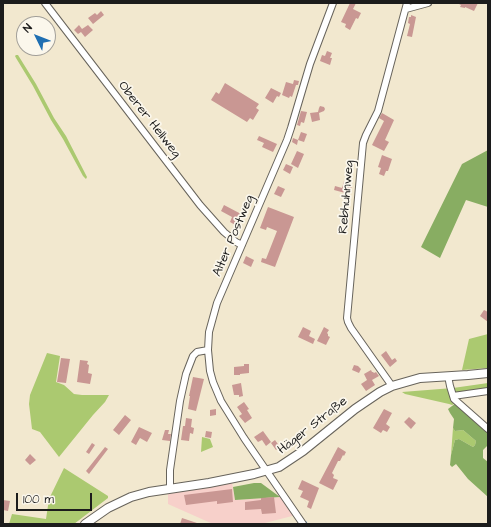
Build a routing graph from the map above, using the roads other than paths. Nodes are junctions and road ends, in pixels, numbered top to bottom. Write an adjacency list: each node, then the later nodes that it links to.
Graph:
1 (45, 3): 5 (street, Oberer Hellweg)
2 (333, 3): 5 (street, Alter Postweg)
3 (428, 3): 4 (street)
4 (406, 6): 9 (street, Rebhuhnweg)
5 (242, 245): 6 (street, Alter Postweg)
6 (208, 350): 13 (street, Alter Postweg); 14 (street)
7 (488, 373): 8 (main road, Häger Straße)
8 (448, 376): 9 (main road, Häger Straße); 11 (street)
9 (392, 386): 13 (main road, Häger Straße)
10 (488, 391): 11 (street)
11 (453, 396): 12 (street)
12 (488, 429)
13 (266, 471): 14 (main road, Häger Straße); 16 (street, Alter Postweg)
14 (170, 488): 15 (main road, Häger Straße)
15 (85, 524)
16 (303, 524)

